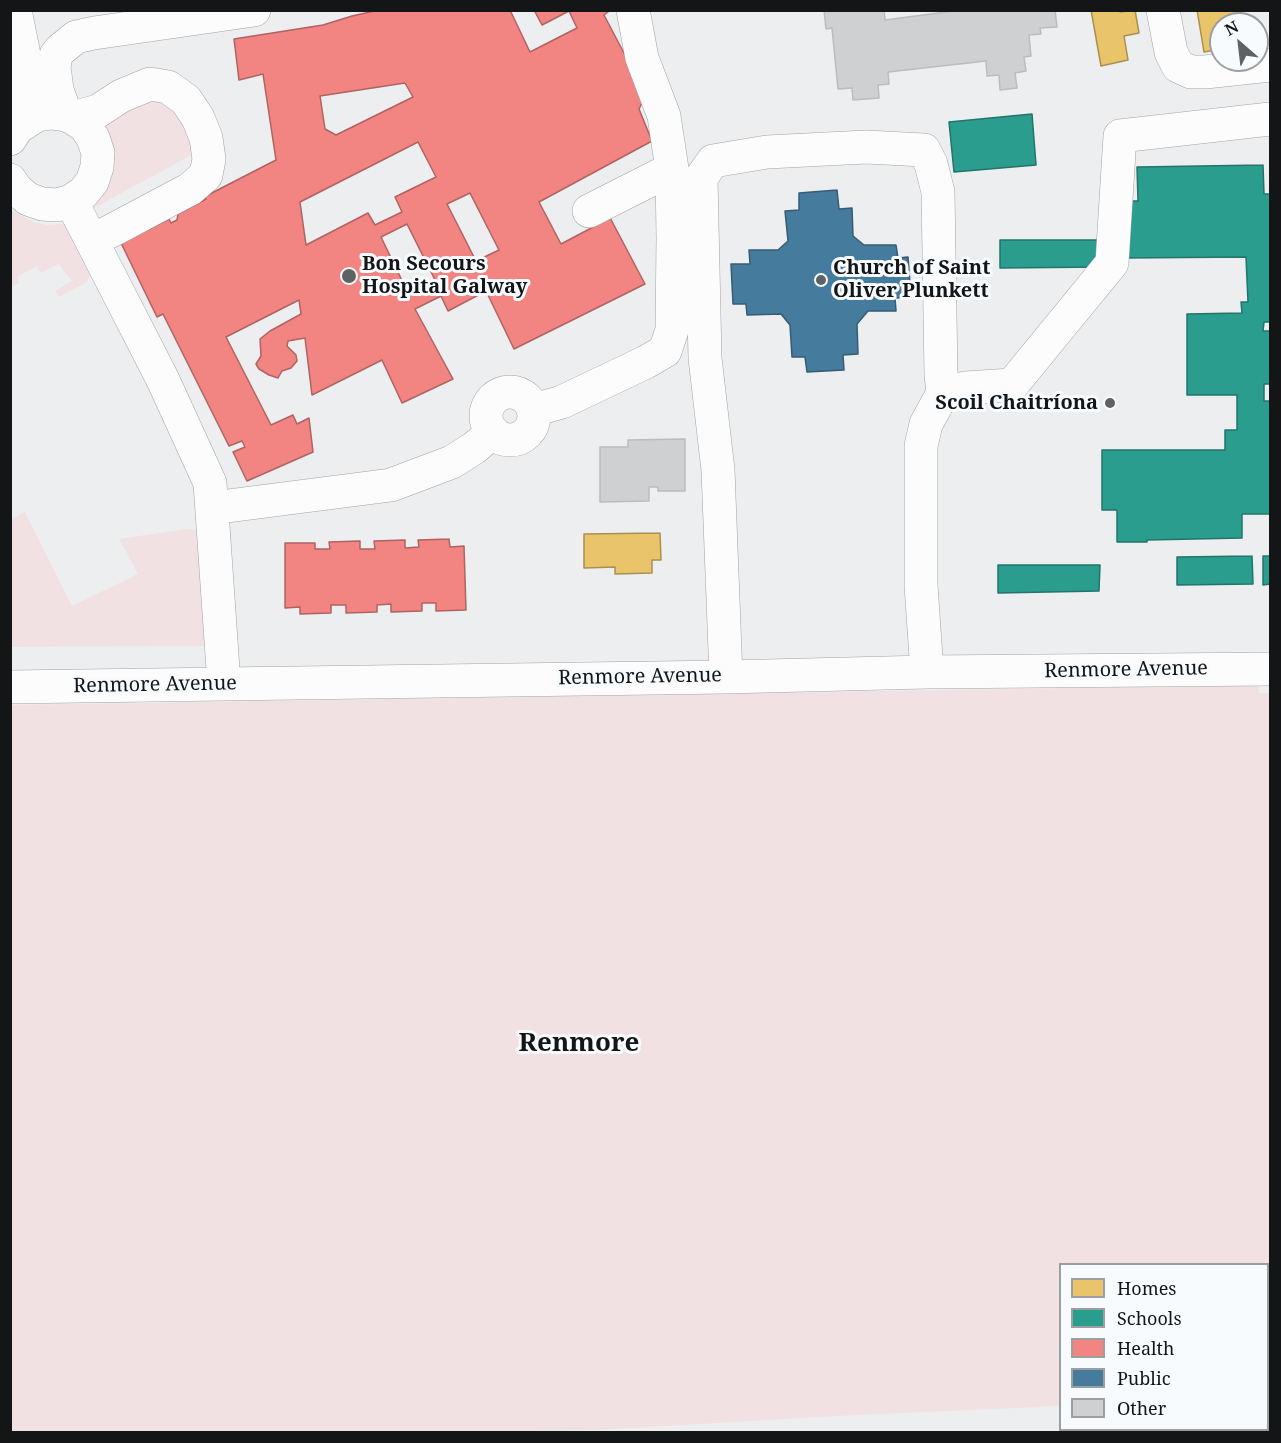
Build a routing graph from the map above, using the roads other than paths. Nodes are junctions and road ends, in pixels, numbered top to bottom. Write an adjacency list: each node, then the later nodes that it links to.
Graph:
1 (15, 10): 8 (street)
2 (254, 10): 6 (street)
3 (633, 10): 9 (street)
4 (1163, 10): 5 (street)
5 (1270, 65)
6 (69, 117): 8 (street); 11 (street); 13 (street)
7 (1270, 119): 14 (street)
8 (14, 133)
9 (672, 170): 12 (street); 15 (street)
10 (10, 180): 11 (street)
11 (71, 201): 13 (street)
12 (589, 211)
13 (92, 241): 15 (street)
14 (943, 393): 17 (street); 18 (street)
15 (212, 508): 19 (street)
16 (1270, 669): 17 (street, Renmore Avenue)
17 (927, 672): 18 (street, Renmore Avenue)
18 (726, 676): 19 (street, Renmore Avenue)
19 (224, 684): 20 (street, Renmore Avenue)
20 (10, 687)

